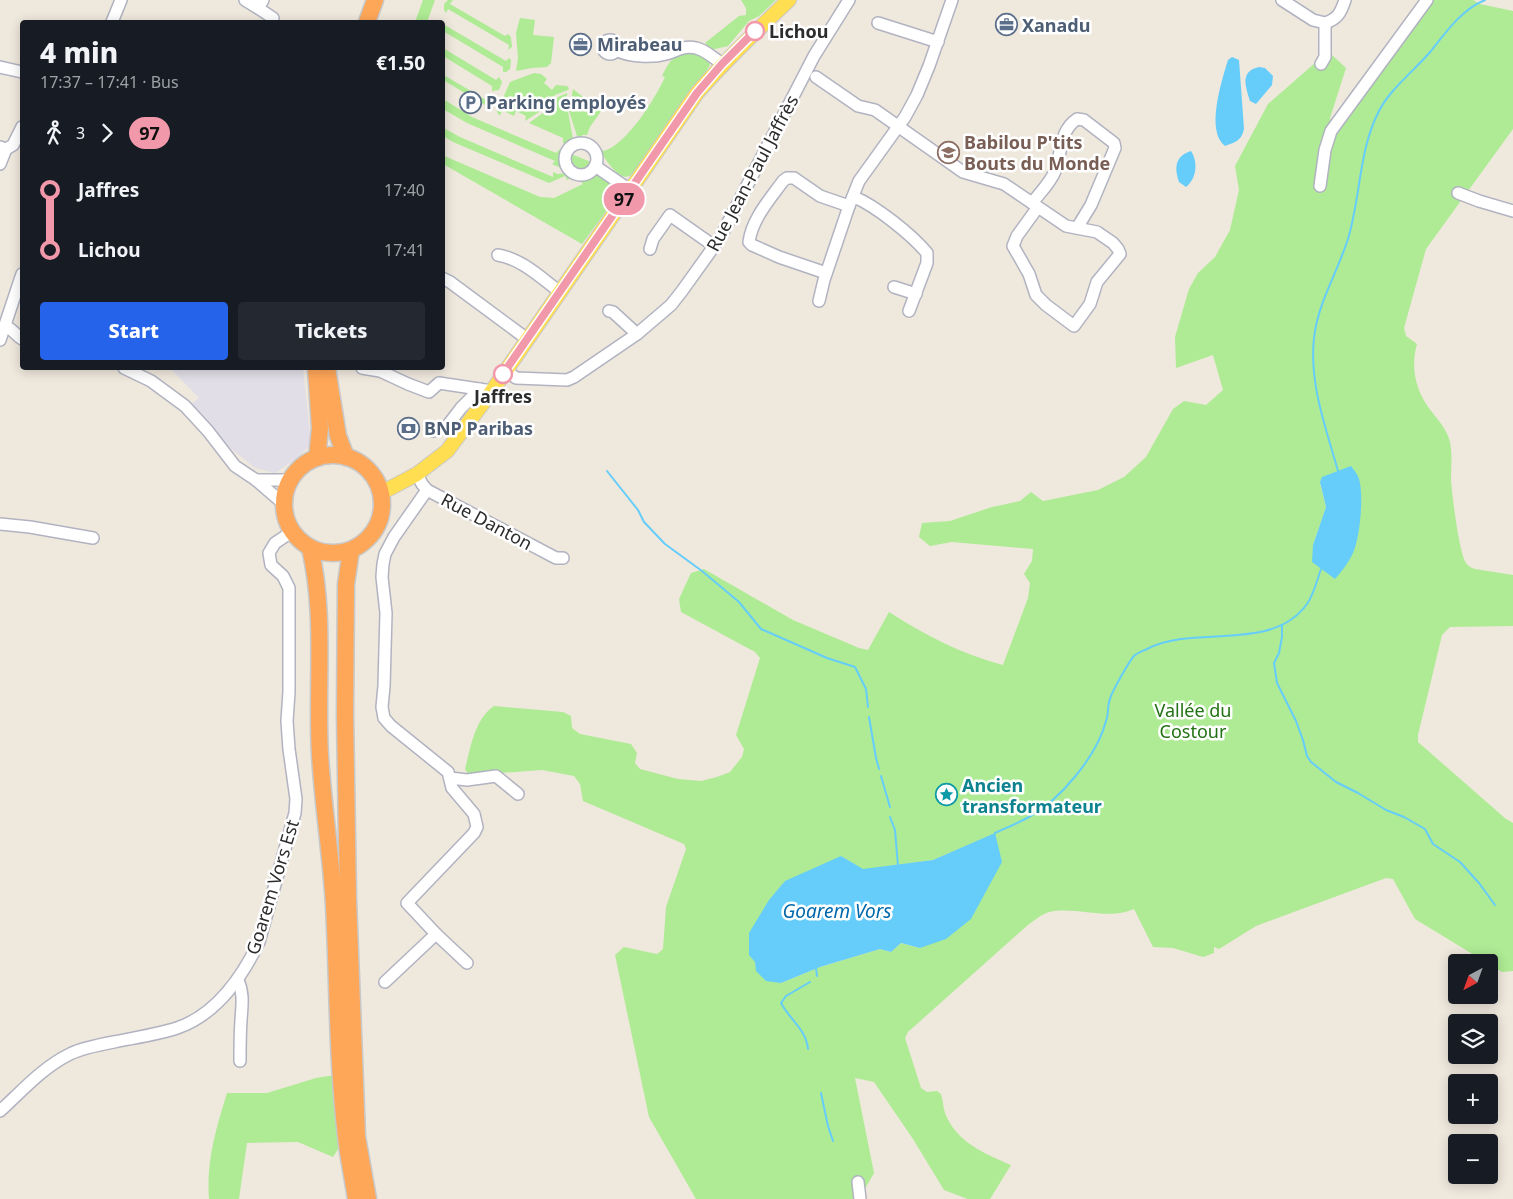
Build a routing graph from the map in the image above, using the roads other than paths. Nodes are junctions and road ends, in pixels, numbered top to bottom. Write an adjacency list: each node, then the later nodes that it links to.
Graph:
1 (121, 0): 13 (street)
2 (245, 0): 11 (street)
3 (364, 0): 14 (highway)
4 (375, 0): 15 (highway)
5 (789, 0): 20 (main road)
6 (849, 0): 37 (street, Rue Jean-Paul Jaffrès)
7 (952, 0): 18 (street)
8 (1282, 0): 17 (street)
9 (1345, 0): 17 (street)
10 (1427, 0): 30 (street)
11 (260, 4): 12 (street)
12 (273, 18)
13 (113, 20)
14 (356, 20)
15 (368, 20)
16 (878, 23): 18 (street)
17 (1325, 23): 21 (street)
18 (938, 42): 25 (street)
19 (616, 50): 20 (street)
20 (722, 64): 31 (main road)
21 (1321, 64)
22 (0, 67): 23 (street)
23 (20, 72)
24 (816, 77): 25 (street)
25 (898, 126): 33 (street); 34 (street)
26 (20, 130): 27 (street)
27 (3, 148): 28 (street)
28 (0, 164)
29 (595, 166): 31 (street)
30 (1320, 186)
31 (630, 190): 44 (main road)
32 (1458, 193): 35 (street)
33 (851, 201): 40 (street); 40 (street); 45 (street)
34 (1035, 205): 36 (street); 36 (street); 36 (street)
35 (1513, 211)
36 (1078, 228)
37 (714, 246): 38 (street); 50 (street, Rue Jean-Paul Jaffrès)
38 (650, 249)
39 (498, 255): 44 (street)
40 (826, 273): 46 (street)
41 (20, 280): 49 (street)
42 (445, 280): 52 (street)
43 (894, 287): 45 (street)
44 (560, 292): 52 (main road)
45 (916, 294): 48 (street)
46 (819, 301)
47 (609, 310): 50 (street)
48 (909, 311)
49 (4, 326): 51 (street); 53 (street)
50 (637, 334): 58 (street, Rue Jean-Paul Jaffrès)
51 (20, 338)
52 (528, 339): 58 (main road)
53 (0, 340)
54 (128, 370): 64 (street)
55 (316, 370): 62 (highway)
56 (327, 370): 61 (highway)
57 (374, 370): 59 (street)
58 (506, 370): 59 (main road)
59 (486, 390): 60 (street); 63 (main road)
60 (432, 432)
61 (346, 457): 62 (highway); 67 (highway)
62 (318, 458): 65 (highway)
63 (417, 474): 66 (street, Rue Danton); 67 (main road)
64 (256, 480): 65 (street); 68 (street)
65 (291, 480): 68 (highway)
66 (427, 490): 74 (street, Rue Danton); 75 (street)
67 (381, 494): 73 (highway)
68 (285, 505): 70 (highway)
69 (0, 524): 71 (street)
70 (293, 531): 72 (highway); 79 (street, Goarem Vors Est)
71 (93, 538)
72 (310, 548): 73 (highway); 84 (highway)
73 (351, 550): 85 (highway)
74 (564, 558)
75 (450, 778): 76 (street); 77 (street)
76 (518, 794)
77 (436, 934): 78 (street); 80 (street)
78 (467, 963)
79 (238, 980): 81 (street); 82 (street, Goarem Vors Est)
80 (385, 982)
81 (240, 1061)
82 (0, 1111)
83 (858, 1182): 86 (street)
84 (356, 1199)
85 (368, 1199)
86 (860, 1199)

